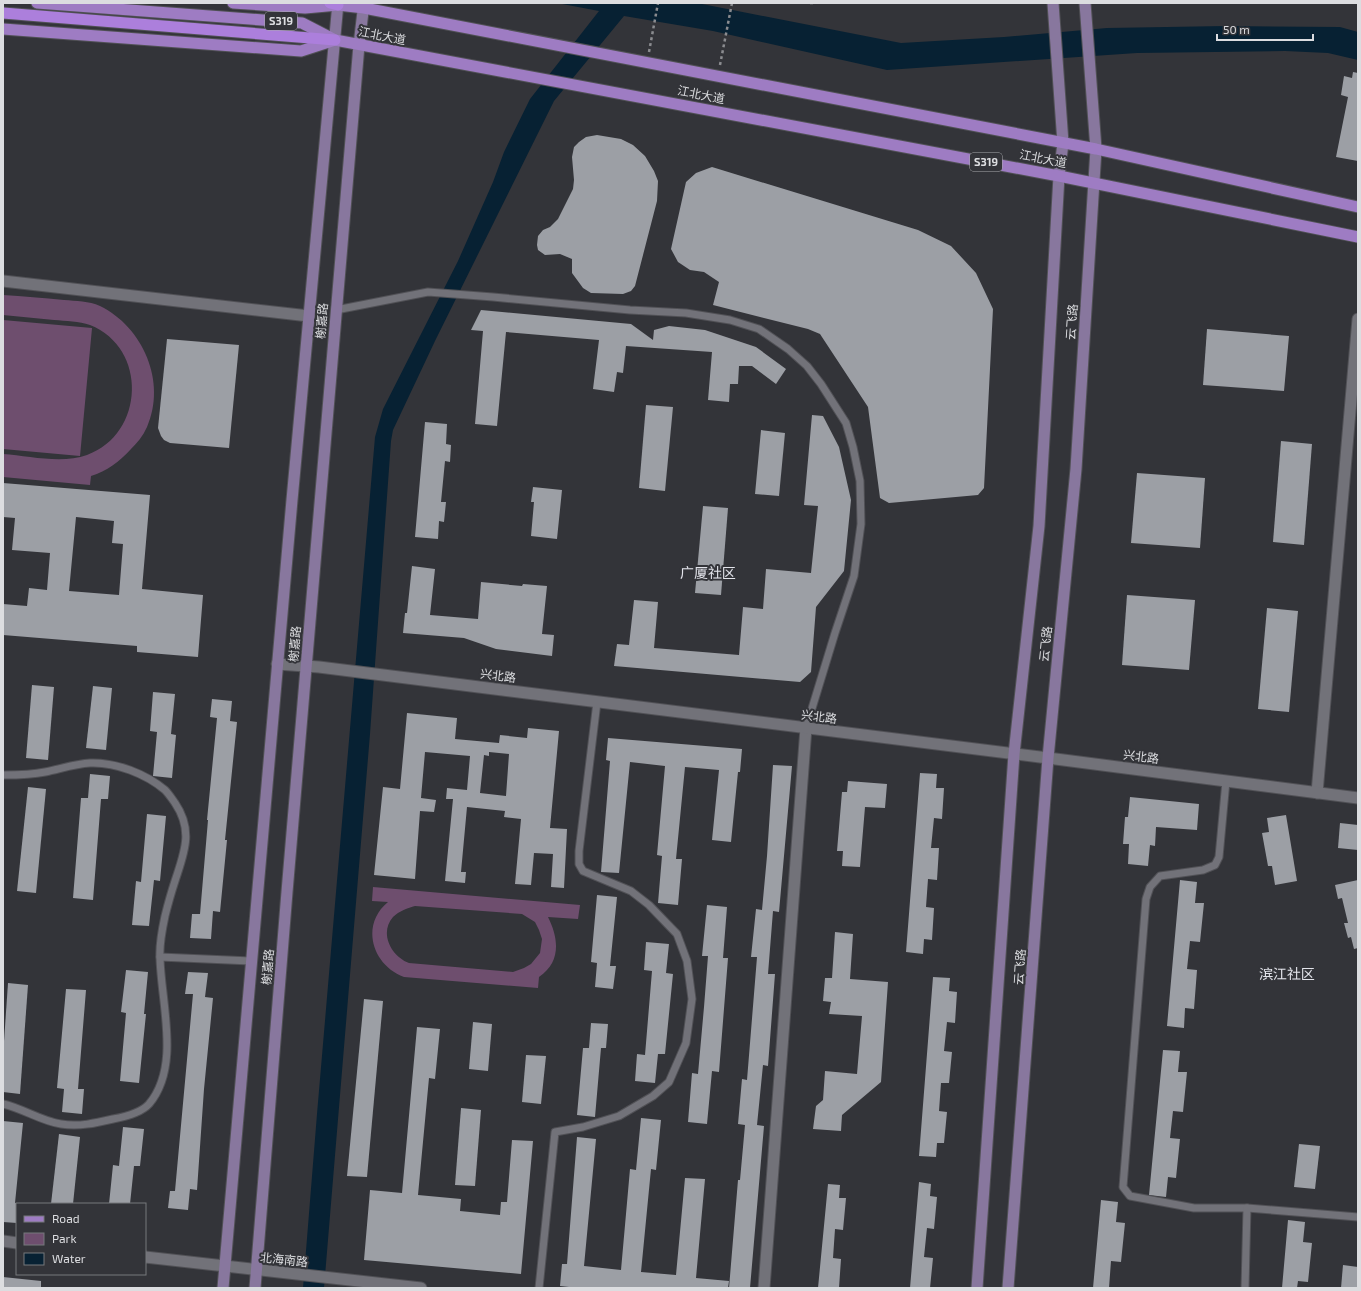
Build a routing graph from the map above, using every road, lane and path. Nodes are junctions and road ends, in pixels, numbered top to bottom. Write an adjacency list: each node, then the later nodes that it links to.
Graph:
1 (37, 3): 13 (main road, 江北大道 / S319)
2 (233, 3): 9 (main road, 江北大道)
3 (658, 3): 15 (path)
4 (732, 3): 16 (path)
5 (810, 3): 6 (path)
6 (814, 3)
7 (1053, 3): 17 (main road, 云飞路)
8 (1085, 3): 18 (main road, 云飞路)
9 (336, 4): 10 (main road, 江北大道); 13 (main road, 榭嘉路)
10 (364, 6): 14 (main road, 榭嘉路); 17 (main road, 江北大道)
11 (3, 13): 13 (highway)
12 (3, 29): 13 (main road)
13 (335, 40): 14 (main road, 江北大道 / S319); 25 (main road, 榭嘉路)
14 (359, 44): 19 (main road, 江北大道 / S319); 24 (main road, 榭嘉路)
15 (648, 58)
16 (719, 73)
17 (1063, 143): 18 (main road, 江北大道); 19 (main road, 云飞路)
18 (1096, 149): 20 (main road, 云飞路); 21 (main road, 江北大道)
19 (1059, 176): 20 (main road, 江北大道 / S319); 31 (main road, 云飞路)
20 (1094, 183): 22 (main road, 江北大道 / S319); 32 (main road, 云飞路)
21 (1358, 207)
22 (1358, 237)
23 (3, 281): 25 (street)
24 (336, 310): 28 (main road, 榭嘉路); 30 (lane)
25 (309, 316): 27 (main road, 榭嘉路)
26 (1358, 319): 35 (street)
27 (277, 664): 28 (street, 兴北路); 38 (main road, 榭嘉路)
28 (306, 666): 29 (street, 兴北路); 46 (main road, 榭嘉路)
29 (597, 702): 30 (street, 兴北路); 50 (lane)
30 (806, 728): 31 (street, 兴北路); 51 (street)
31 (1014, 754): 32 (street, 兴北路); 52 (main road, 云飞路)
32 (1048, 758): 34 (street, 兴北路); 53 (main road, 云飞路)
33 (3, 775): 37 (lane)
34 (1226, 781): 35 (street, 兴北路); 40 (lane)
35 (1317, 793): 36 (street, 兴北路)
36 (1358, 798)
37 (160, 957): 38 (lane); 39 (lane)
38 (251, 961): 45 (main road, 榭嘉路)
39 (3, 1104)
40 (1247, 1208): 41 (lane); 54 (lane)
41 (1358, 1217)
42 (3, 1241): 43 (street)
43 (16, 1243)
44 (146, 1257): 45 (street, 北海南路)
45 (225, 1266): 46 (street, 北海南路); 47 (main road, 榭嘉路)
46 (262, 1270): 48 (main road, 榭嘉路); 49 (street, 北海南路)
47 (223, 1288)
48 (255, 1288)
49 (421, 1288)
50 (539, 1288)
51 (764, 1288)
52 (977, 1288)
53 (1008, 1288)
54 (1245, 1288)

